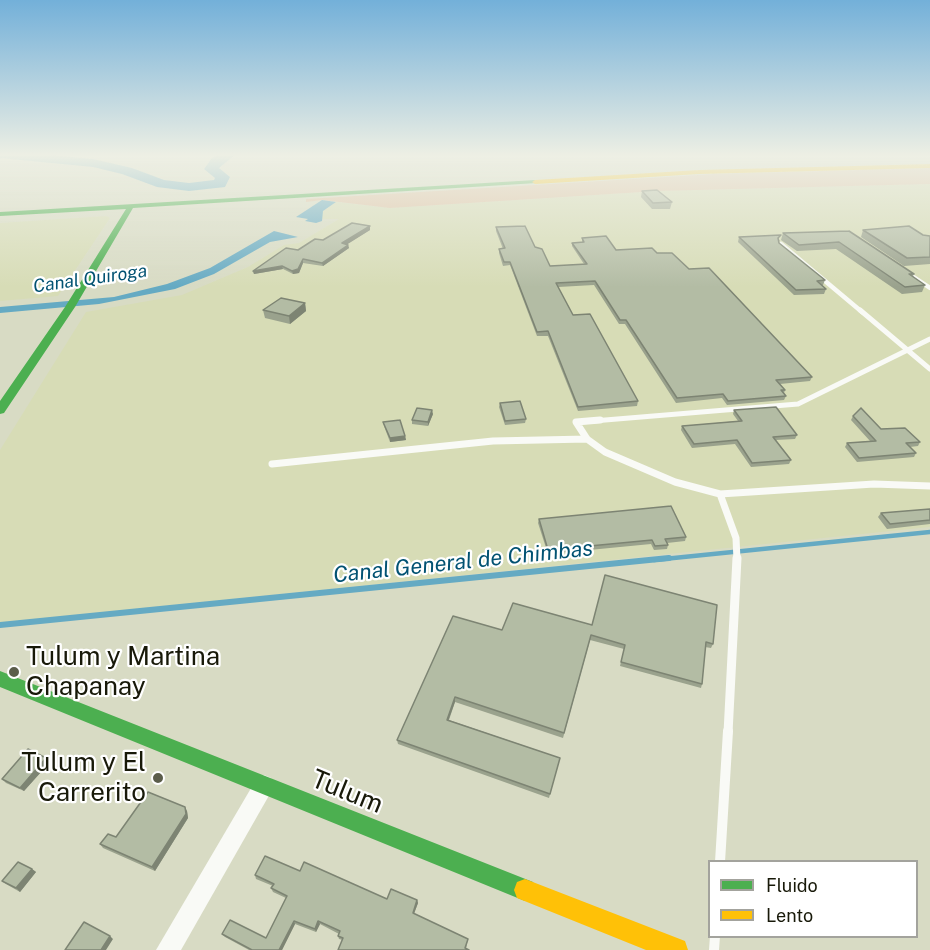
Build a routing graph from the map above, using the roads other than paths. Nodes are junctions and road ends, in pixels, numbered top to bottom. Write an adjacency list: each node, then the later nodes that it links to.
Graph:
1 (259, 198): 2 (main road)
2 (131, 206): 3 (main road); 10 (main road)
3 (0, 214)
4 (781, 244): 8 (lane)
5 (901, 268): 6 (lane)
6 (930, 288)
7 (930, 339): 8 (lane)
8 (907, 351): 9 (lane); 11 (lane)
9 (930, 369)
10 (0, 410)
11 (587, 439): 12 (lane); 14 (lane)
12 (273, 464)
13 (930, 486): 14 (lane)
14 (720, 494): 17 (lane)
15 (0, 679): 16 (main road, Tulum)
16 (264, 784): 18 (street); 19 (main road, Tulum)
17 (720, 860)
18 (168, 950)
19 (676, 950)

